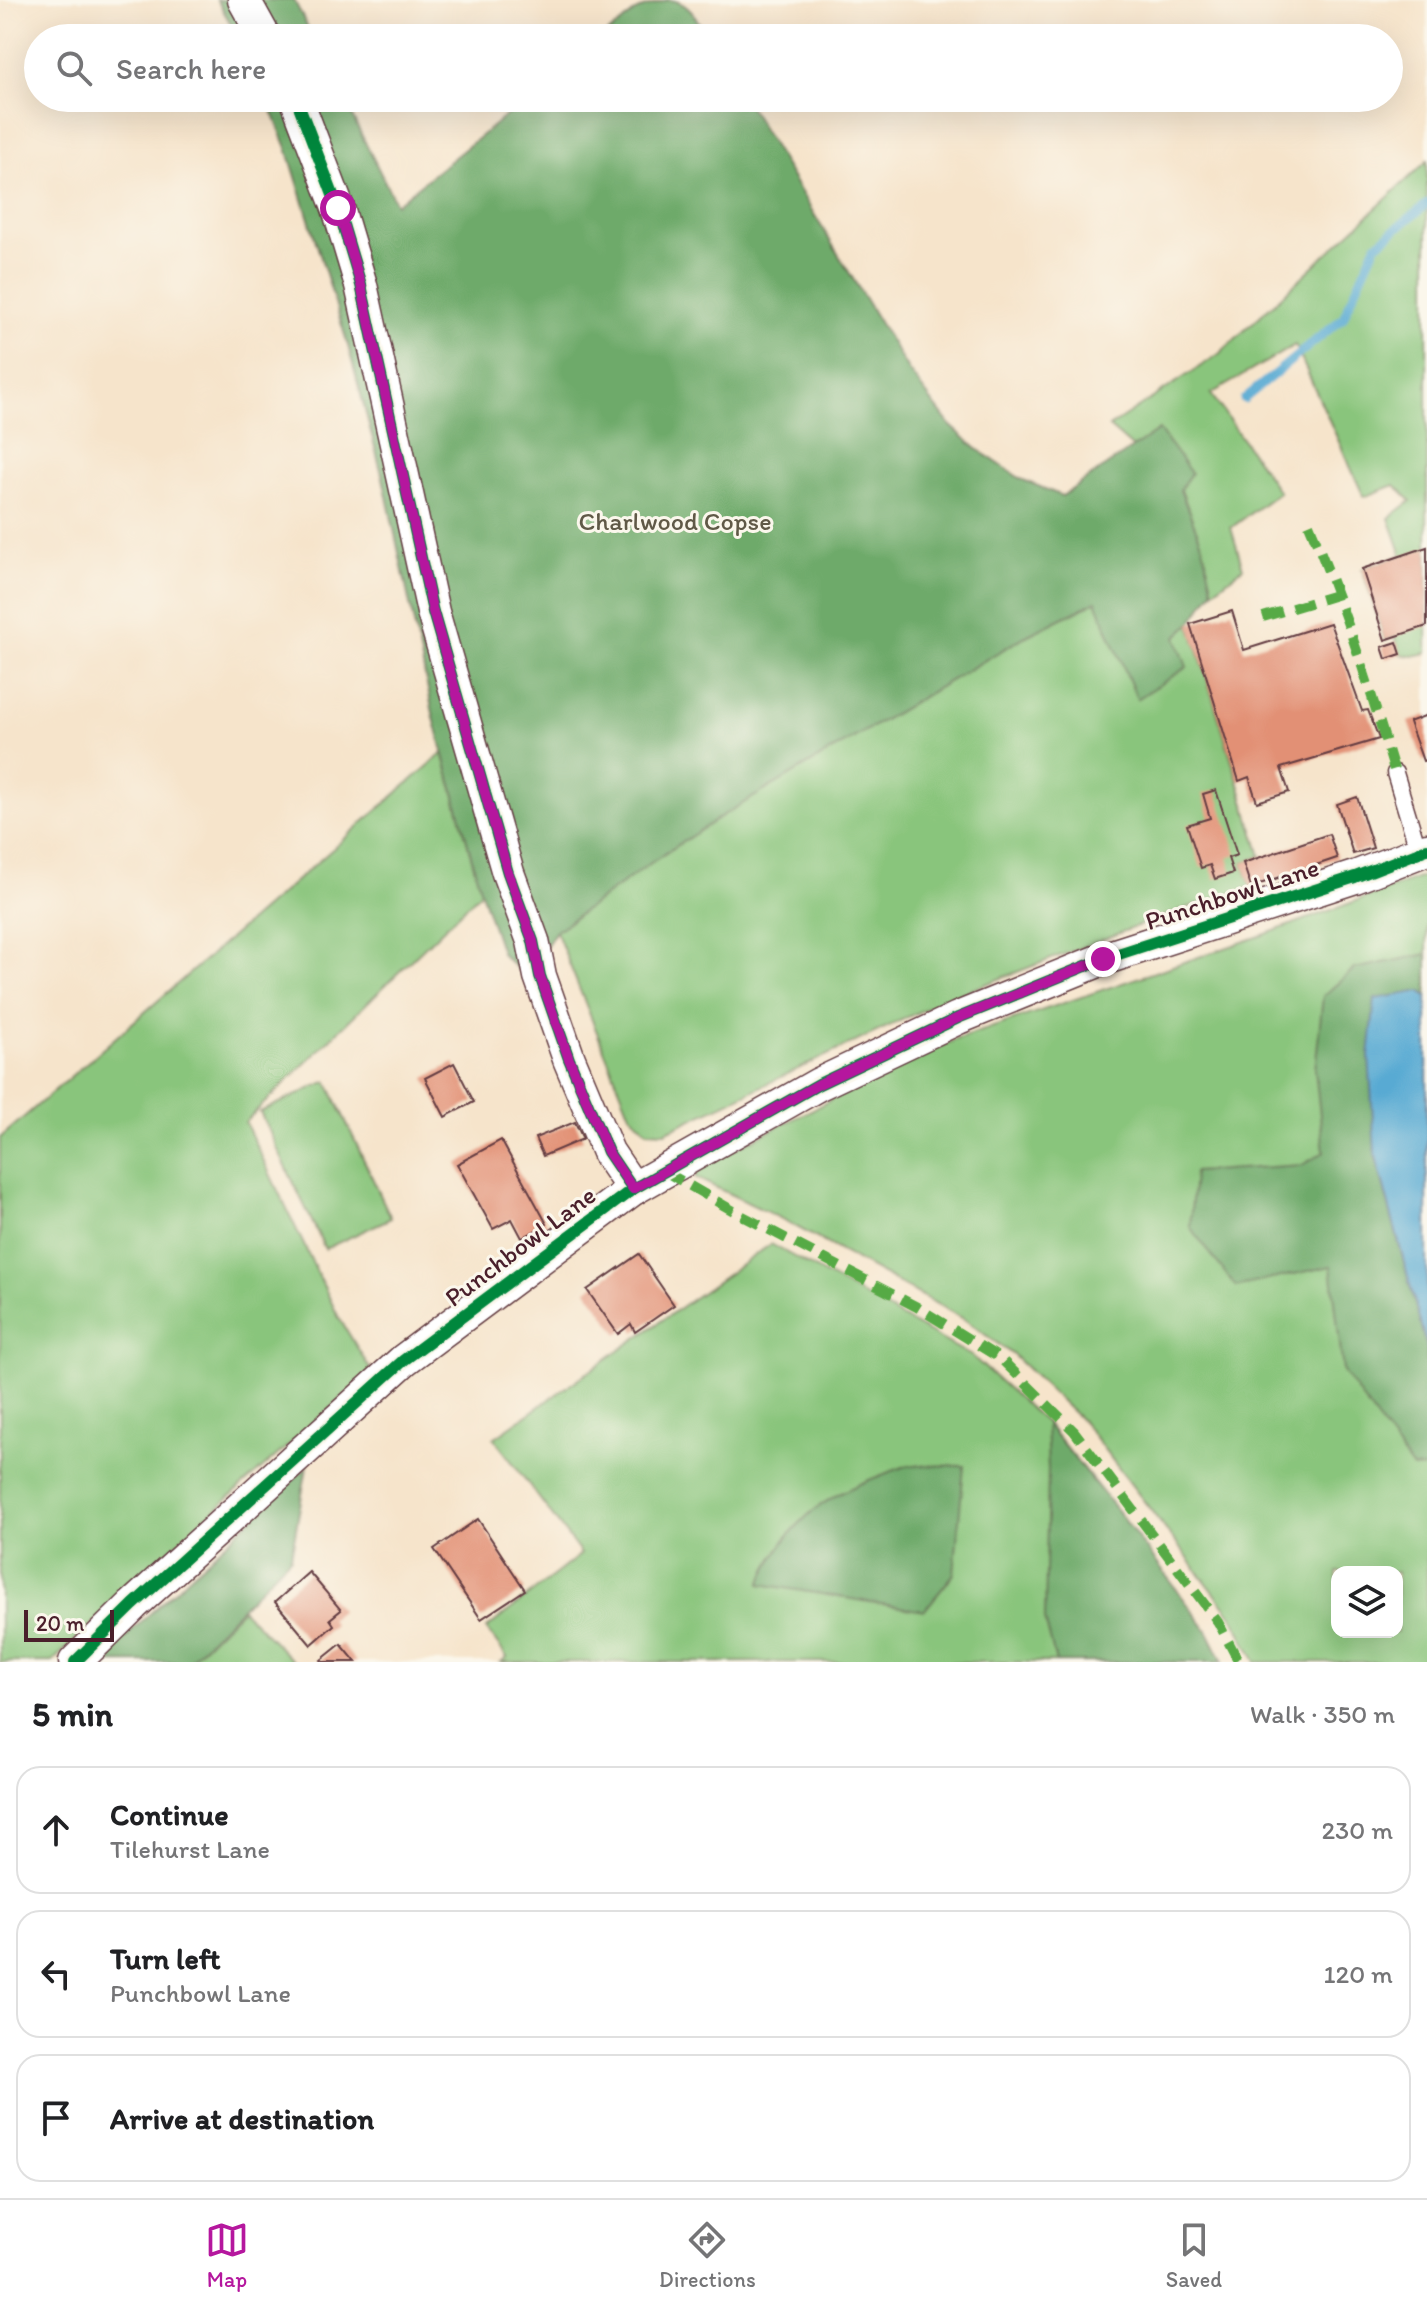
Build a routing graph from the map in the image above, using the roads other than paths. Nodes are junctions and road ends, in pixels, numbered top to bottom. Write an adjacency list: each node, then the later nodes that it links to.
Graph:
1 (244, 0): 2 (street)
2 (257, 24)
3 (301, 112): 6 (street)
4 (1395, 773): 5 (lane)
5 (1423, 851): 6 (street, Punchbowl Lane)
6 (633, 1189): 7 (street, Punchbowl Lane)
7 (75, 1662)

